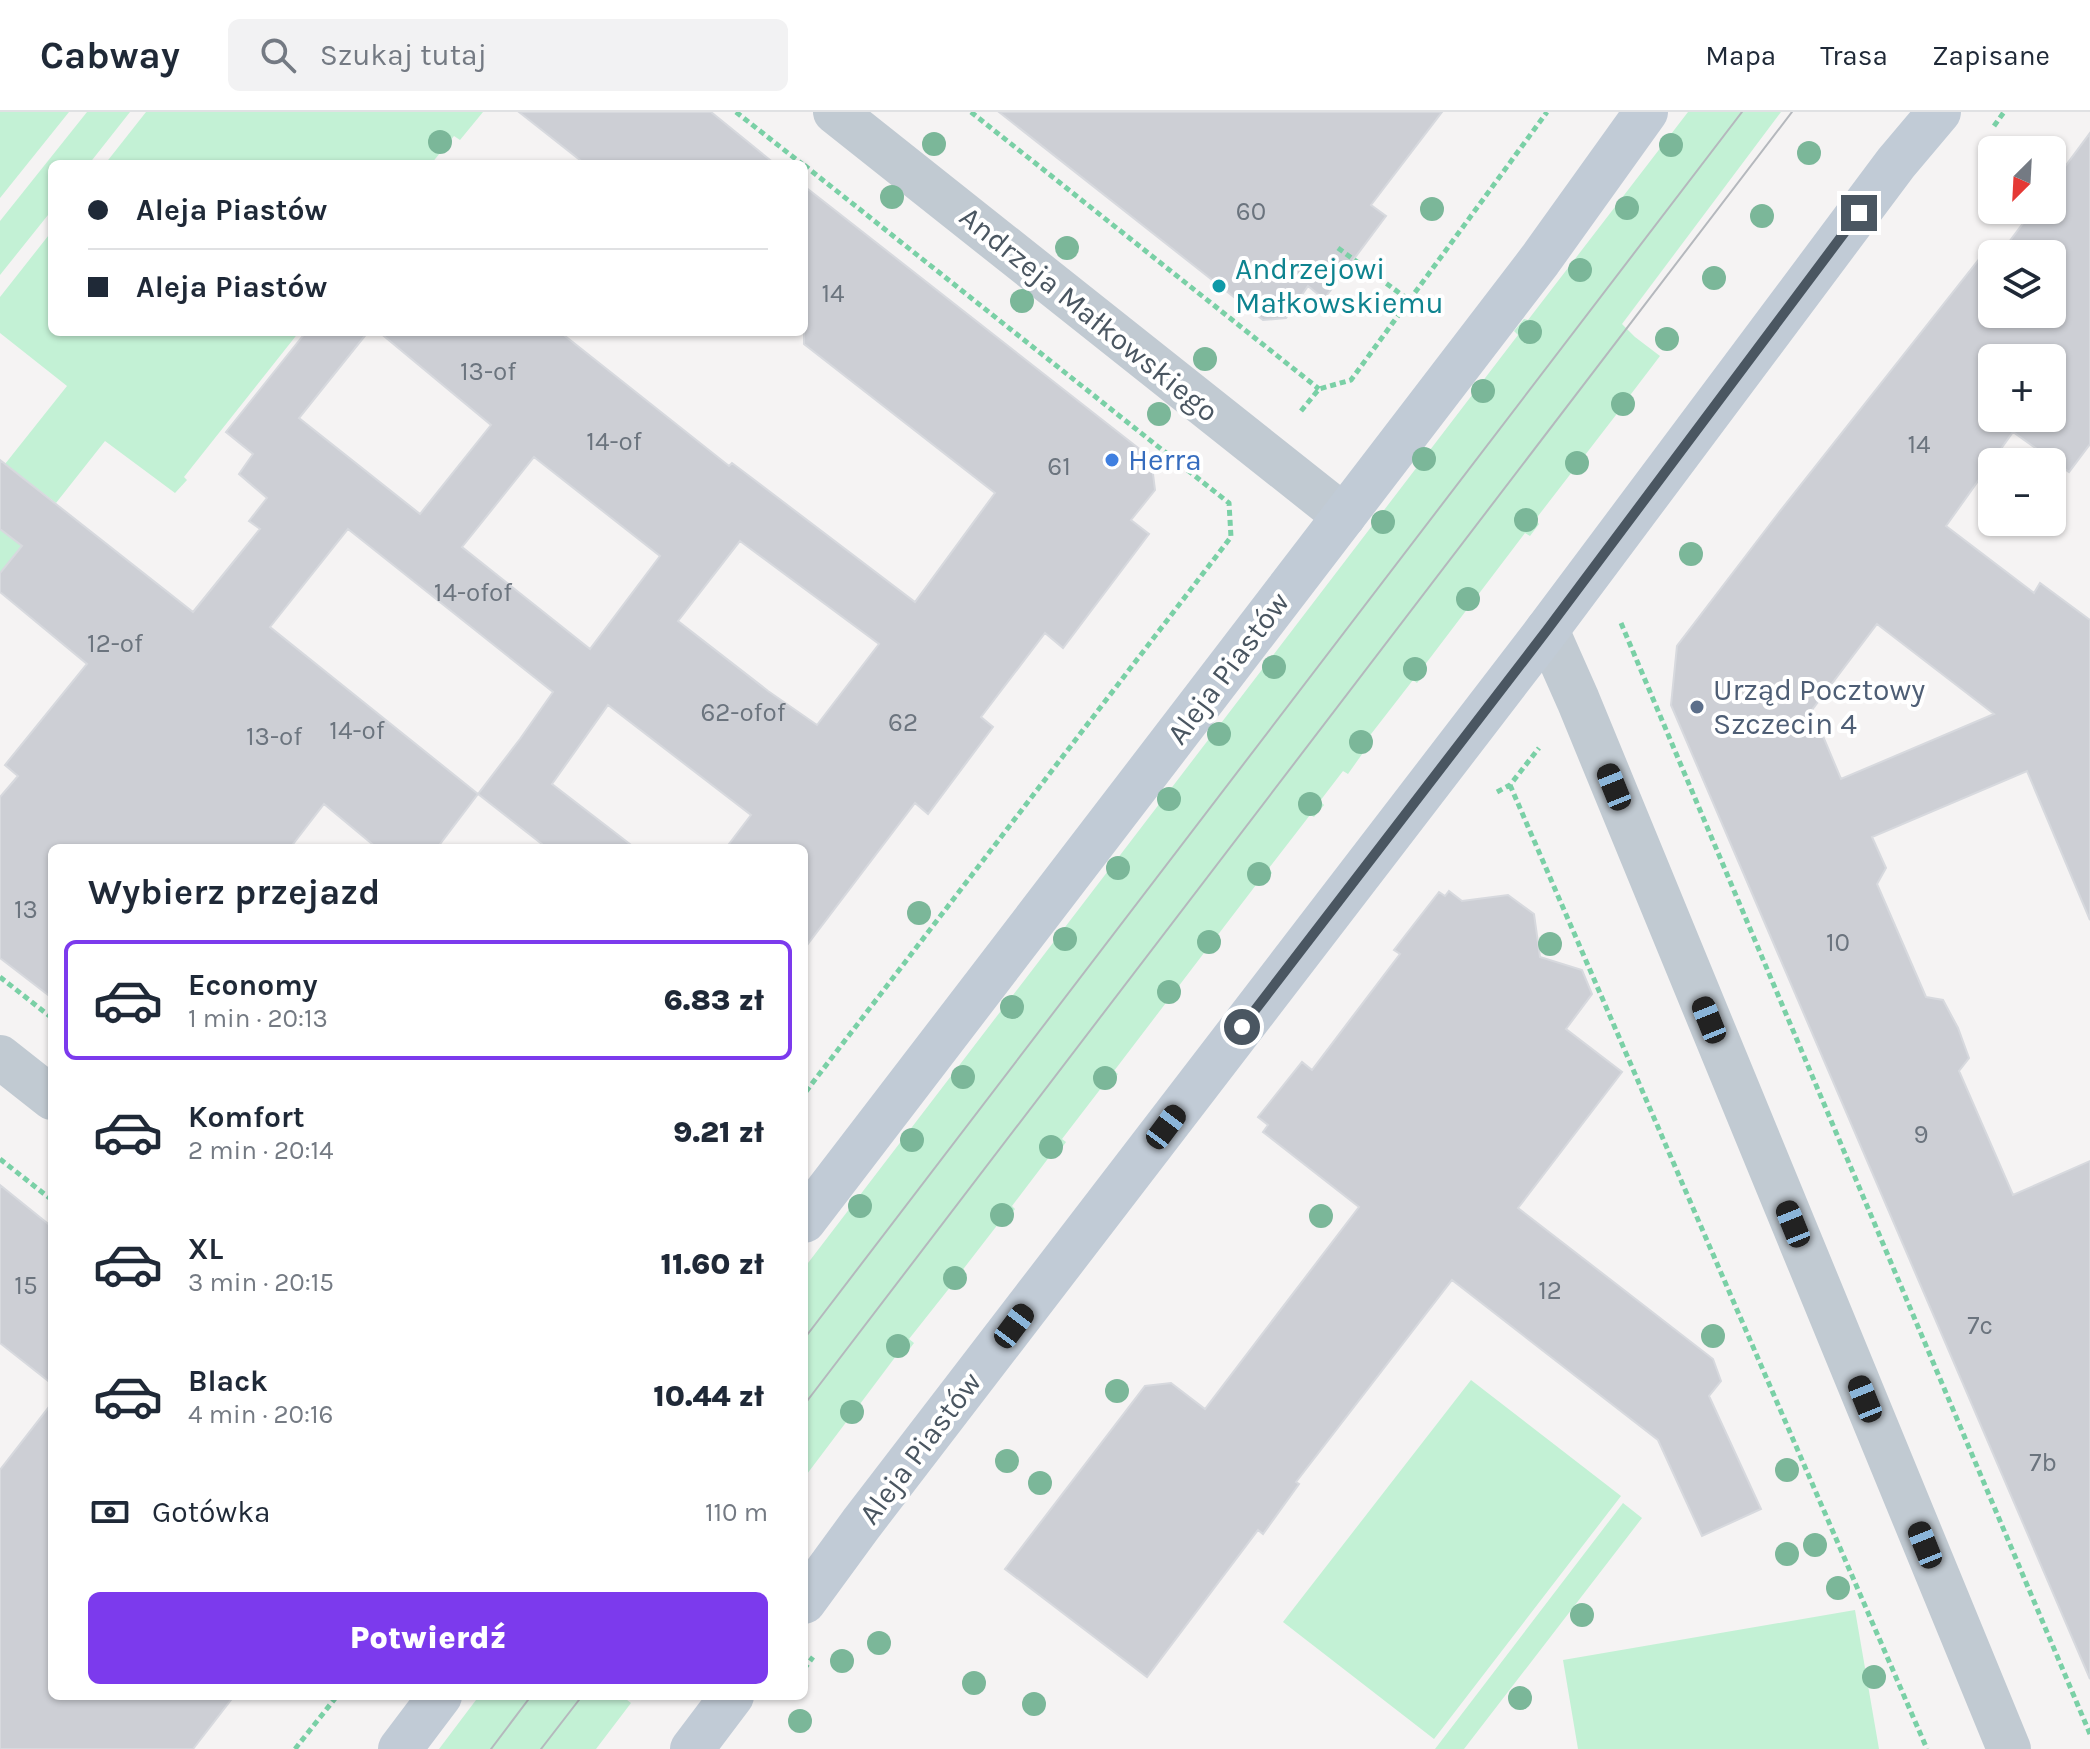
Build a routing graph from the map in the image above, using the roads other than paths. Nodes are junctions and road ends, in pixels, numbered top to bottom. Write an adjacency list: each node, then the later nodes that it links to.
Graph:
1 (835, 112): 4 (street, Andrzeja Małkowskiego)
2 (1646, 112): 4 (street, Aleja Piastów)
3 (1939, 112): 5 (street, Aleja Piastów)
4 (1344, 516): 8 (street, Aleja Piastów)
5 (1547, 630): 9 (street, Aleja Piastów); 14 (street)
6 (0, 1057): 7 (street)
7 (48, 1095)
8 (808, 1216)
9 (808, 1597)
10 (437, 1700): 12 (street)
11 (729, 1700): 13 (street)
12 (400, 1749)
13 (692, 1749)
14 (2009, 1749)

